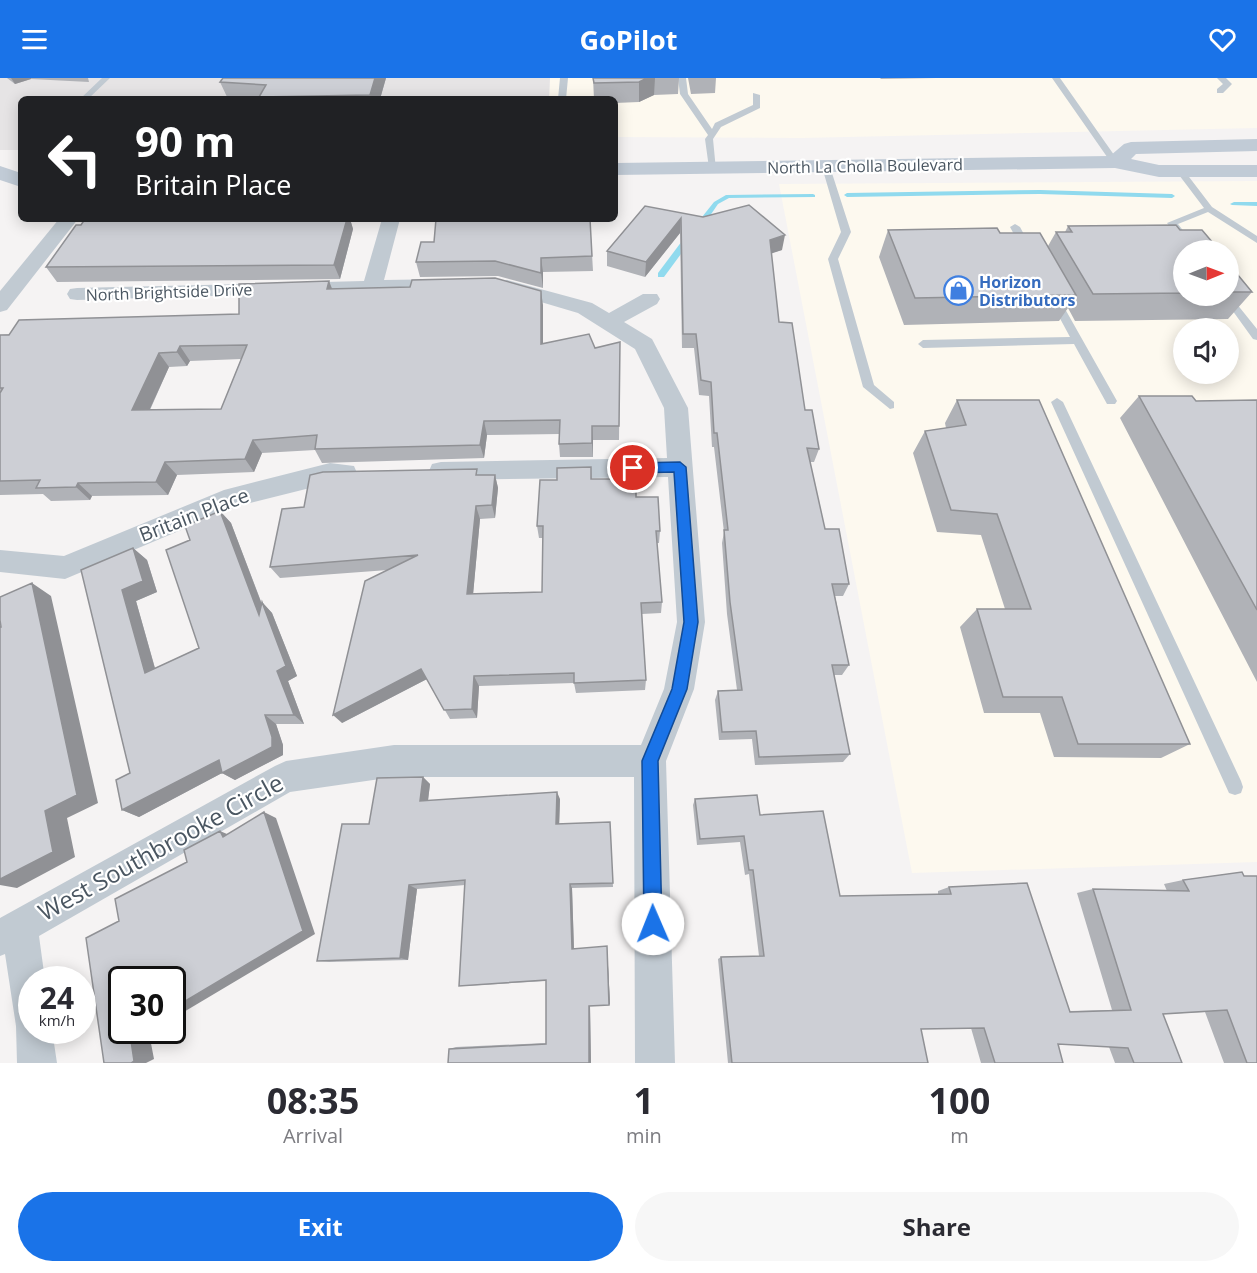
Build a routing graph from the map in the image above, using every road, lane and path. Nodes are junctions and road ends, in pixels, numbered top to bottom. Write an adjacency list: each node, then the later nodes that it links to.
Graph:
1 (106, 78): 8 (lane)
2 (564, 78): 9 (lane)
3 (682, 78): 10 (lane)
4 (1056, 78): 12 (lane)
5 (1221, 78): 6 (lane)
6 (1220, 91)
7 (756, 95): 10 (lane)
8 (87, 96)
9 (562, 96)
10 (712, 135): 14 (lane)
11 (1257, 145): 12 (street)
12 (1115, 162): 13 (street, North La Cholla Boulevard); 16 (street, North La Cholla Boulevard)
13 (826, 166): 14 (street, North La Cholla Boulevard); 43 (lane)
14 (713, 168): 15 (street, North La Cholla Boulevard)
15 (618, 170)
16 (1180, 171): 17 (street, North La Cholla Boulevard); 22 (lane)
17 (1257, 171)
18 (0, 172): 19 (street)
19 (18, 180)
20 (18, 188): 21 (street)
21 (0, 192)
22 (1209, 208): 26 (lane); 27 (lane)
23 (67, 222): 35 (street)
24 (390, 222): 31 (street)
25 (1015, 227): 28 (lane)
26 (1185, 240)
27 (1257, 240)
28 (1032, 258)
29 (464, 284): 31 (street, North Brightside Drive)
30 (487, 284): 37 (street)
31 (373, 285): 33 (street, North Brightside Drive)
32 (1049, 289): 39 (lane)
33 (77, 294)
34 (650, 299): 37 (street)
35 (0, 305)
36 (1234, 306): 38 (lane)
37 (609, 322): 44 (street)
38 (1257, 336)
39 (1077, 340): 40 (lane); 41 (lane)
40 (922, 344)
41 (1111, 400)
42 (1057, 402): 49 (lane)
43 (890, 405)
44 (680, 467): 45 (street); 48 (street)
45 (412, 472)
46 (365, 473): 47 (street, Britain Place)
47 (0, 561)
48 (650, 761): 50 (street, West Southbrooke Circle); 54 (street)
49 (1234, 787)
50 (10, 932): 51 (street)
51 (18, 966)
52 (35, 1044): 53 (street)
53 (37, 1063)
54 (655, 1063)

